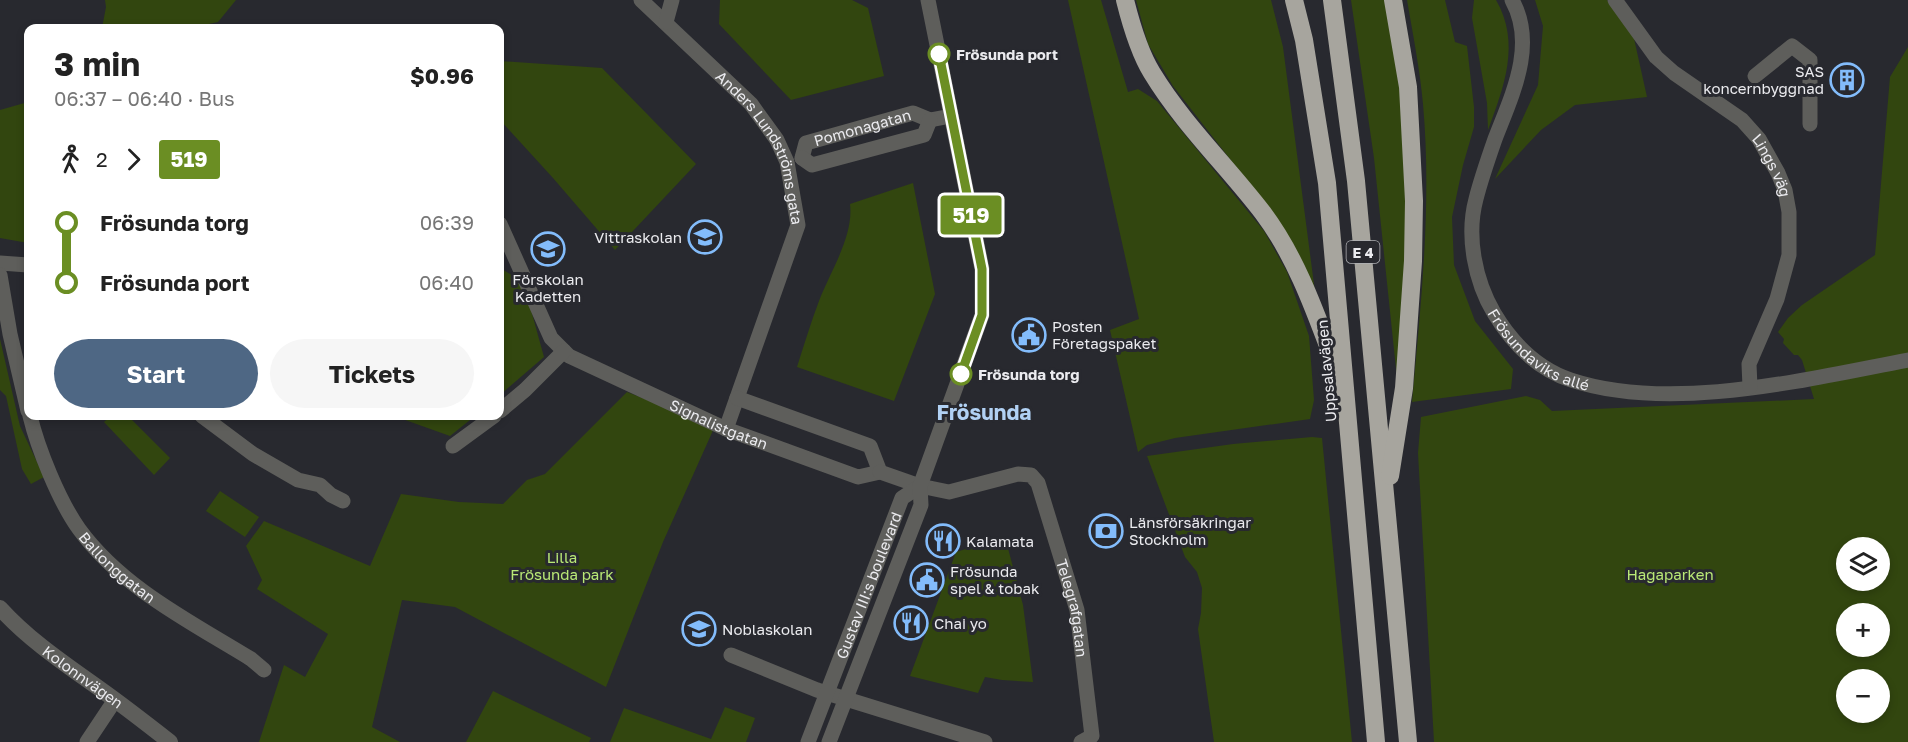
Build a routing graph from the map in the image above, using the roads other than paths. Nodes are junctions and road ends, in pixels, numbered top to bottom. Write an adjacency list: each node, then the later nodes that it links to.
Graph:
1 (642, 0): 10 (street, Anders Lundströms gata)
2 (672, 0): 10 (street)
3 (928, 0): 12 (street, Gustav III:s boulevard)
4 (1125, 0): 24 (highway)
5 (1294, 0): 24 (highway, Uppsalavägen / E 4)
6 (1332, 0): 37 (highway, E 4)
7 (1512, 0): 23 (street, Frösundaviks allé)
8 (1615, 0): 23 (street, Lings väg)
9 (1394, 2): 37 (highway)
10 (666, 22): 16 (street, Anders Lundströms gata)
11 (1755, 76): 14 (street)
12 (951, 116): 13 (street, Pomonagatan); 35 (street, Gustav III:s boulevard)
13 (930, 120): 15 (street, Pomonagatan); 15 (street, Pomonagatan)
14 (1810, 124)
15 (802, 158): 16 (street, Pomonagatan)
16 (787, 162): 26 (street, Anders Lundströms gata)
17 (504, 233): 21 (street, Signalistgatan)
18 (0, 263): 19 (street)
19 (24, 265)
20 (0, 275): 25 (street)
21 (564, 351): 27 (street); 31 (street, Signalistgatan)
22 (1908, 360): 23 (street, Frösundaviks allé)
23 (1750, 387)
24 (1345, 392): 50 (highway, Uppsalavägen / E 4)
25 (24, 394)
26 (737, 398): 31 (street, Anders Lundströms gata); 33 (street, Signalistgatan)
27 (504, 408)
28 (31, 420): 40 (street, Ballonggatan)
29 (207, 420): 36 (street)
30 (489, 420): 32 (street)
31 (726, 429): 33 (street, Signalistgatan)
32 (453, 446)
33 (880, 472): 35 (street, Signalistgatan)
34 (1038, 483): 35 (street, Signalistgatan); 44 (street, Telegrafgatan)
35 (920, 486): 41 (street, Gustav III:s boulevard); 43 (street, Gustav III:s boulevard)
36 (344, 501)
37 (1386, 504): 51 (highway, E 4)
38 (0, 608): 42 (street, Kolonnvägen)
39 (731, 655): 41 (street)
40 (264, 670)
41 (827, 693): 43 (street); 47 (street, Gustav III:s boulevard)
42 (115, 699): 45 (street); 46 (street, Kolonnvägen)
43 (846, 699): 48 (street, Gustav III:s boulevard); 49 (street)
44 (1087, 739)
45 (87, 742)
46 (170, 742)
47 (808, 742)
48 (829, 742)
49 (985, 742)
50 (1376, 742)
51 (1408, 742)

